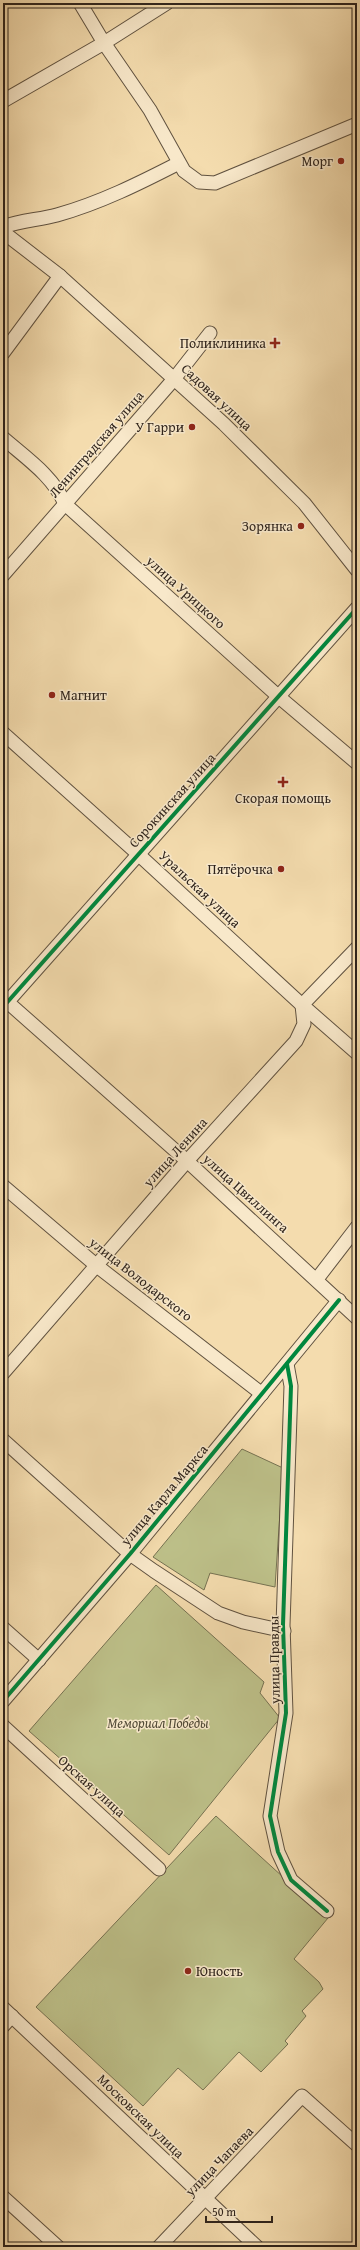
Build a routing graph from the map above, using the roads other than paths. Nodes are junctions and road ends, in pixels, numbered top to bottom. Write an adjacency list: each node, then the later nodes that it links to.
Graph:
1 (80, 3): 3 (street)
2 (167, 3): 3 (street)
3 (104, 43): 4 (street); 6 (street)
4 (3, 101)
5 (357, 124): 6 (street)
6 (179, 163): 7 (street)
7 (3, 226)
8 (3, 232): 9 (street, Садовая улица)
9 (60, 276): 11 (street); 12 (street, Садовая улица)
10 (210, 333): 12 (street, Ленинградская улица)
11 (3, 353)
12 (174, 379): 14 (street, Ленинградская улица); 15 (street, Садовая улица)
13 (3, 438): 14 (street, улица Урицкого)
14 (65, 504): 16 (street, Ленинградская улица); 18 (street, улица Урицкого)
15 (357, 570)
16 (3, 575)
17 (357, 608): 18 (street, Сорокинская улица)
18 (280, 697): 20 (street, улица Урицкого); 21 (street, Сорокинская улица)
19 (3, 733): 21 (street, Уральская улица)
20 (357, 762)
21 (138, 854): 23 (street, Сорокинская улица); 24 (street, Уральская улица)
22 (357, 948): 24 (street)
23 (4, 1002): 26 (street, улица Цвиллинга)
24 (302, 1005): 25 (street, Уральская улица); 26 (street, улица Ленина)
25 (357, 1053)
26 (187, 1161): 29 (street, улица Ленина); 30 (street, улица Цвиллинга)
27 (3, 1186): 29 (street, улица Володарского)
28 (357, 1227): 30 (street)
29 (96, 1266): 34 (street, улица Ленина); 35 (street, улица Володарского)
30 (317, 1279): 31 (street, улица Цвиллинга)
31 (339, 1300): 32 (street, улица Цвиллинга); 33 (street, улица Карла Маркса)
32 (357, 1318)
33 (287, 1364): 35 (street, улица Карла Маркса); 39 (street, улица Правды)
34 (3, 1373)
35 (262, 1394): 37 (street, улица Карла Маркса)
36 (3, 1440): 37 (street)
37 (130, 1554): 39 (street); 40 (street, улица Карла Маркса)
38 (3, 1628): 40 (street)
39 (284, 1631): 44 (street, улица Правды)
40 (39, 1660): 41 (street, улица Карла Маркса)
41 (3, 1701)
42 (3, 1726): 43 (street, Орская улица)
43 (159, 1869)
44 (327, 1911)
45 (8, 2012): 46 (street); 49 (street, Московская улица)
46 (3, 2026)
47 (357, 2145): 49 (street, улица Чапаева)
48 (3, 2197): 50 (street)
49 (205, 2199): 51 (street, улица Чапаева); 52 (street, Московская улица)
50 (58, 2247)
51 (159, 2247)
52 (257, 2247)

